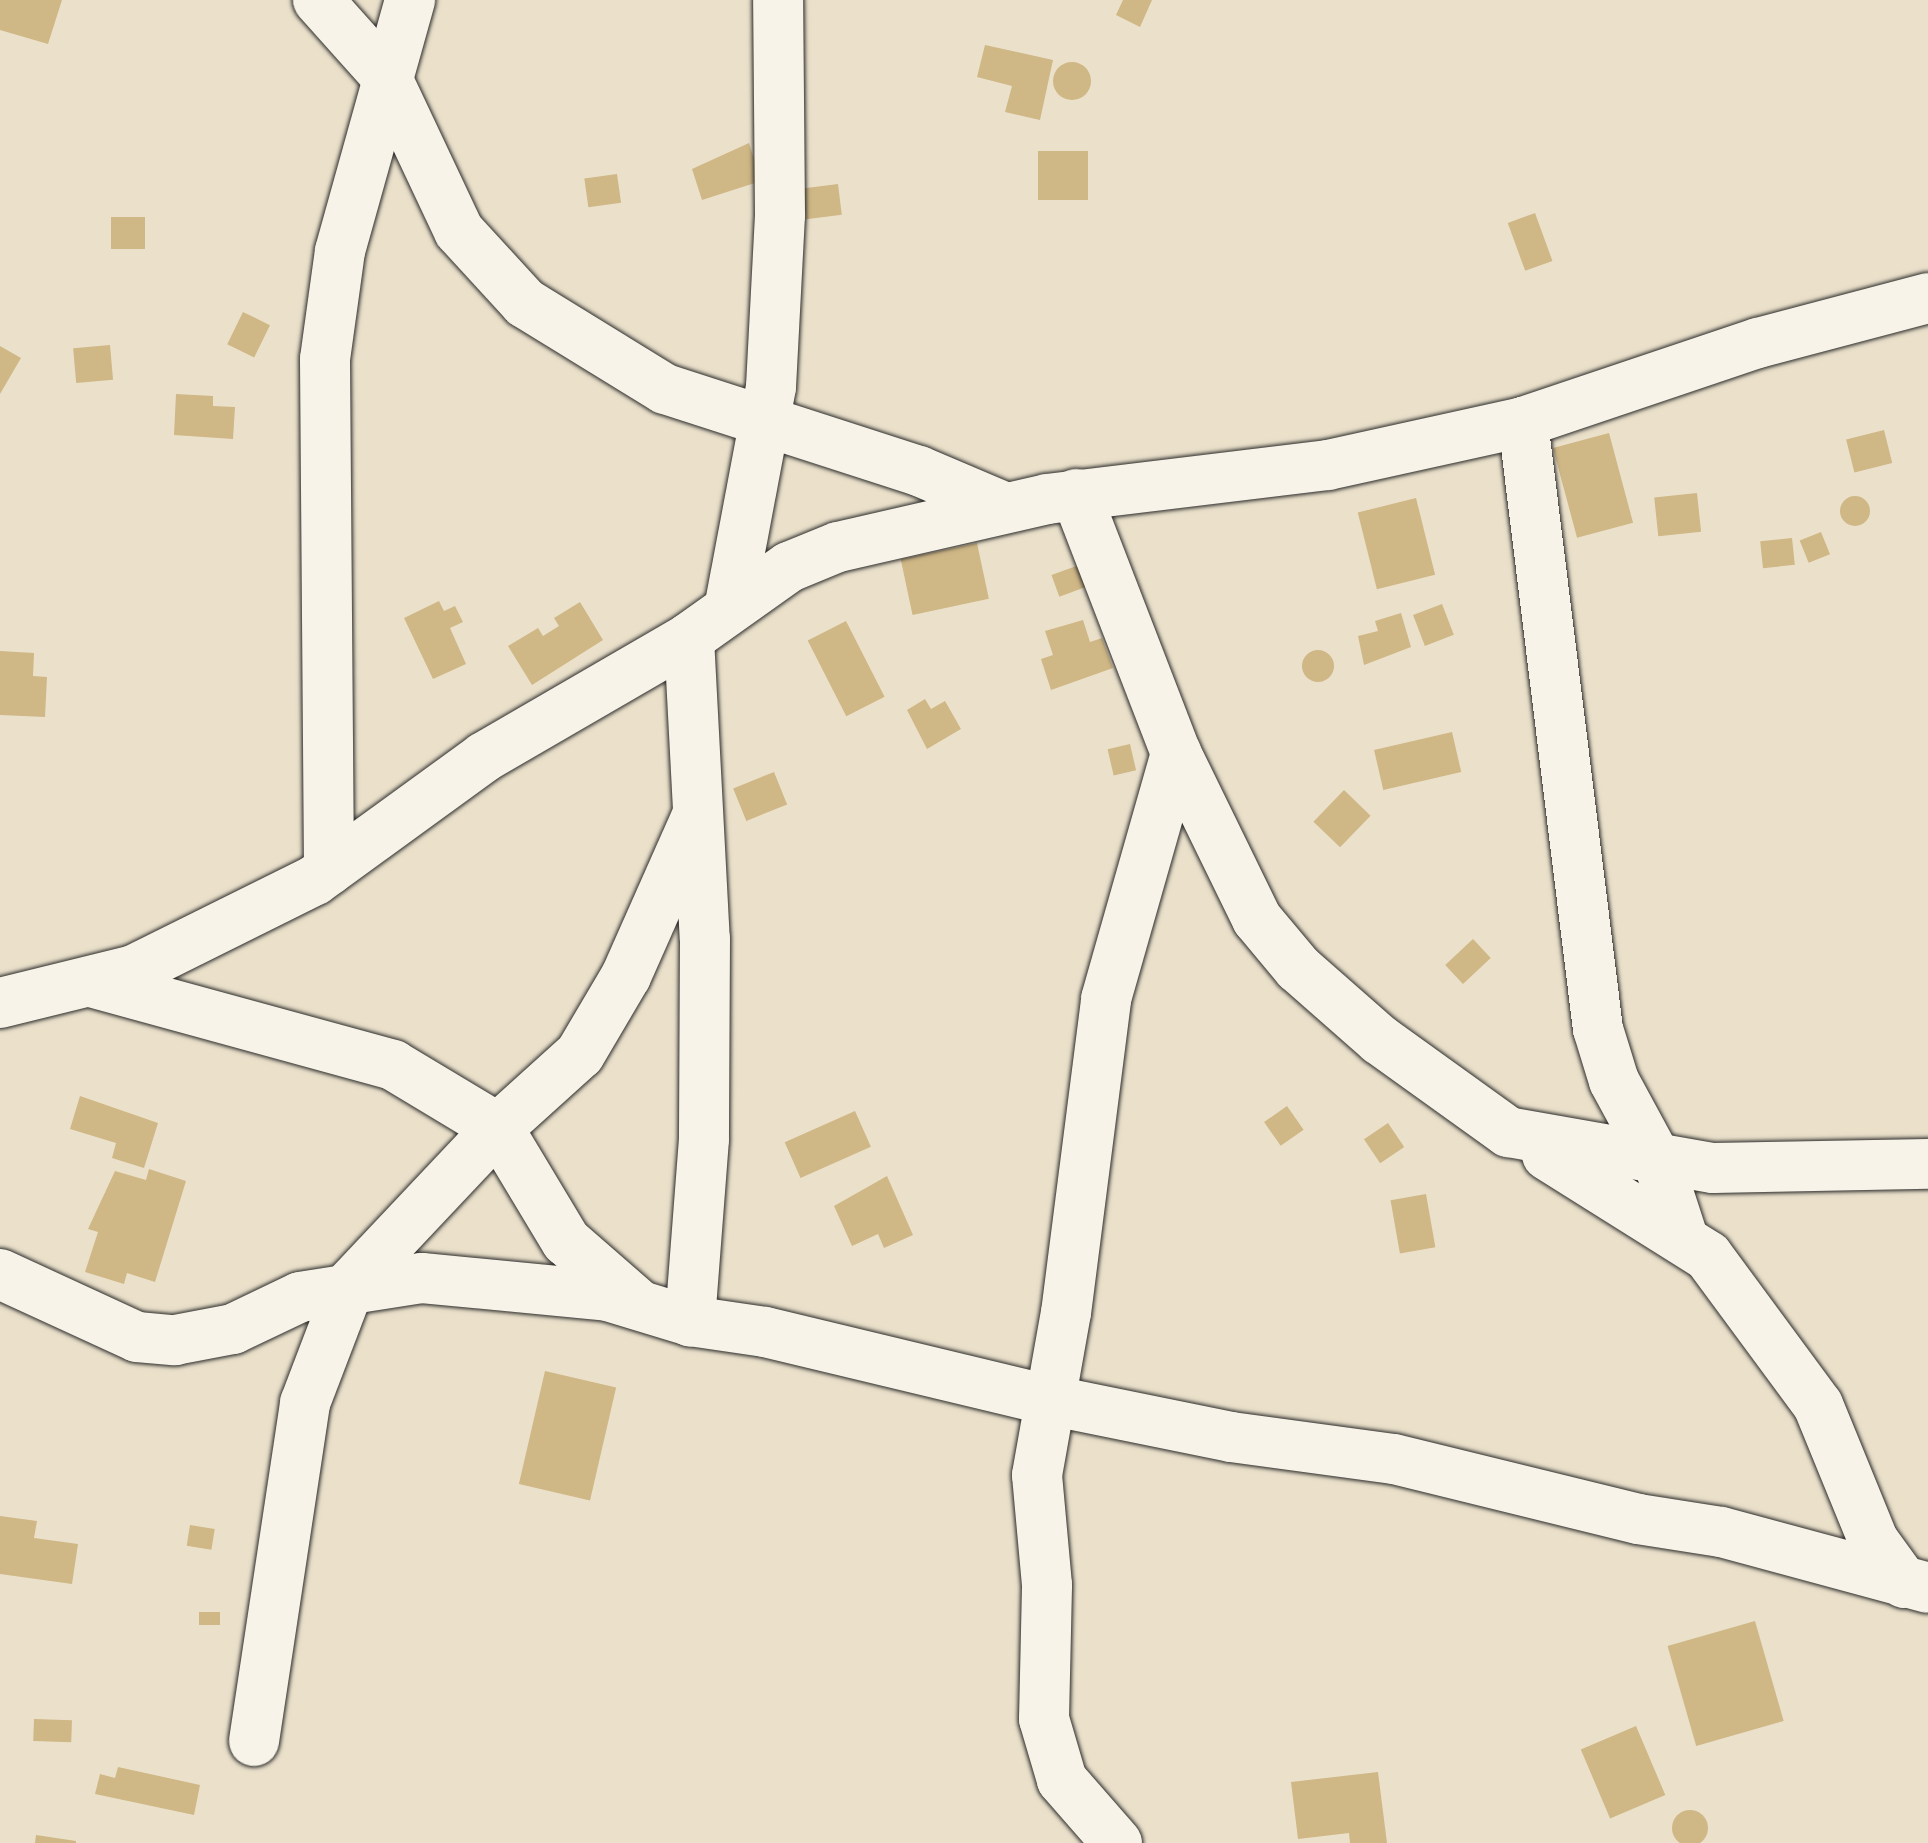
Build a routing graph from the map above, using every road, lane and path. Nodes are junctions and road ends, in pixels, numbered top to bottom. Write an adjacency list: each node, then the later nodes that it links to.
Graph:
1 (318, 0): 4 (street)
2 (410, 0): 4 (street)
3 (778, 0): 7 (street)
4 (386, 76): 7 (street); 14 (street)
5 (1928, 298): 6 (street)
6 (1523, 422): 8 (street); 19 (street)
7 (765, 425): 9 (street); 10 (street)
8 (1076, 494): 9 (street); 12 (street)
9 (1004, 507): 10 (street)
10 (730, 604): 11 (street)
11 (689, 638): 13 (street); 14 (street)
12 (1176, 752): 18 (street); 26 (street)
13 (697, 816): 17 (street); 25 (street)
14 (329, 870): 15 (street)
15 (94, 983): 16 (street); 17 (street)
16 (0, 1003)
17 (498, 1128): 23 (street); 24 (street)
18 (1508, 1132): 19 (street); 21 (street)
19 (1658, 1164): 20 (street); 21 (street)
20 (1928, 1164)
21 (1683, 1238): 27 (street)
22 (0, 1274): 23 (street)
23 (350, 1285): 24 (street); 28 (street)
24 (641, 1306): 25 (street)
25 (690, 1321): 26 (street)
26 (1049, 1400): 27 (street); 29 (street)
27 (1916, 1586)
28 (254, 1740)
29 (1117, 1843)

